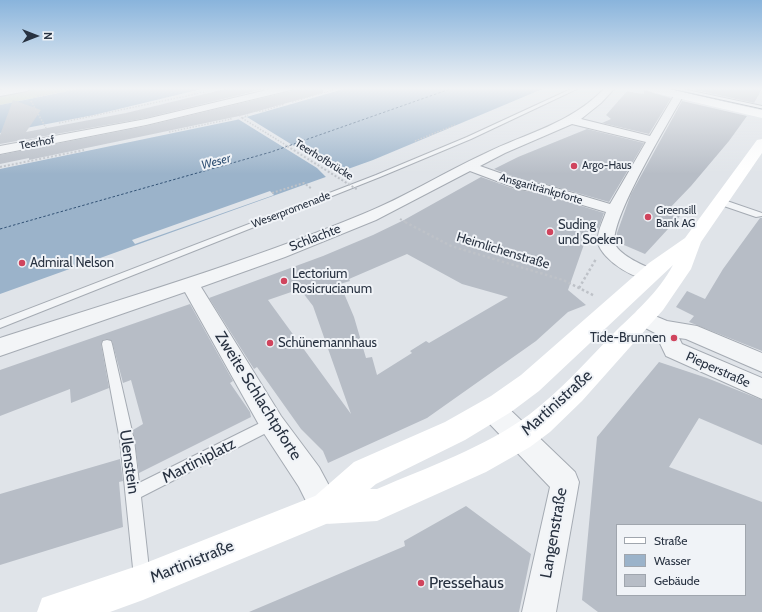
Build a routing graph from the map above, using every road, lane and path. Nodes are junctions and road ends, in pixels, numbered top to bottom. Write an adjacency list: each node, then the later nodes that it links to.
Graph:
1 (41, 117): 10 (path)
2 (89, 117): 8 (path)
3 (168, 117): 15 (street, Teerhof)
4 (245, 117): 18 (path, Teerhofbrücke, bridge)
5 (515, 117): 31 (lane, Weserpromenade)
6 (579, 117): 9 (street, Schlachte)
7 (663, 117): 12 (street)
8 (64, 121)
9 (573, 121): 12 (street); 16 (street, Schlachte)
10 (45, 124)
11 (455, 125): 13 (path)
12 (652, 140): 22 (street)
13 (415, 141)
14 (762, 143): 20 (main road, Martinistraße)
15 (0, 150)
16 (469, 166): 21 (street, Schlachte); 22 (street, Ansgaritränkpforte)
17 (313, 190): 19 (path)
18 (358, 190)
19 (272, 193)
20 (721, 202): 23 (lane); 24 (main road, Martinistraße)
21 (387, 209): 27 (street, Schlachte); 28 (path, Heimlichenstraße)
22 (614, 210): 25 (street)
23 (759, 215)
24 (692, 242): 26 (main road, Martinistraße); 30 (main road, Martinistraße)
25 (606, 243): 26 (street); 28 (path)
26 (649, 275): 29 (main road, Martinistraße)
27 (190, 284): 33 (street, Schlachte); 37 (street, Zweite Schlachtpforte)
28 (579, 288): 29 (path, Heimlichenstraße)
29 (617, 306): 36 (main road, Martinistraße)
30 (653, 323): 34 (street, Pieperstraße); 35 (street, Pieperstraße); 38 (main road, Martinistraße)
31 (0, 324)
32 (107, 344): 39 (lane, Ulenstein)
33 (0, 347)
34 (762, 363)
35 (762, 389)
36 (493, 410): 38 (street, Langenstraße); 40 (main road, Martinistraße)
37 (267, 426): 39 (lane, Martiniplatz); 40 (street, Zweite Schlachtpforte)
38 (520, 437): 40 (main road, Martinistraße); 42 (street, Langenstraße)
39 (134, 493): 41 (lane, Ulenstein)
40 (326, 508): 41 (main road, Martinistraße)
41 (143, 582): 43 (main road, Martinistraße)
42 (541, 611)
43 (56, 612)

